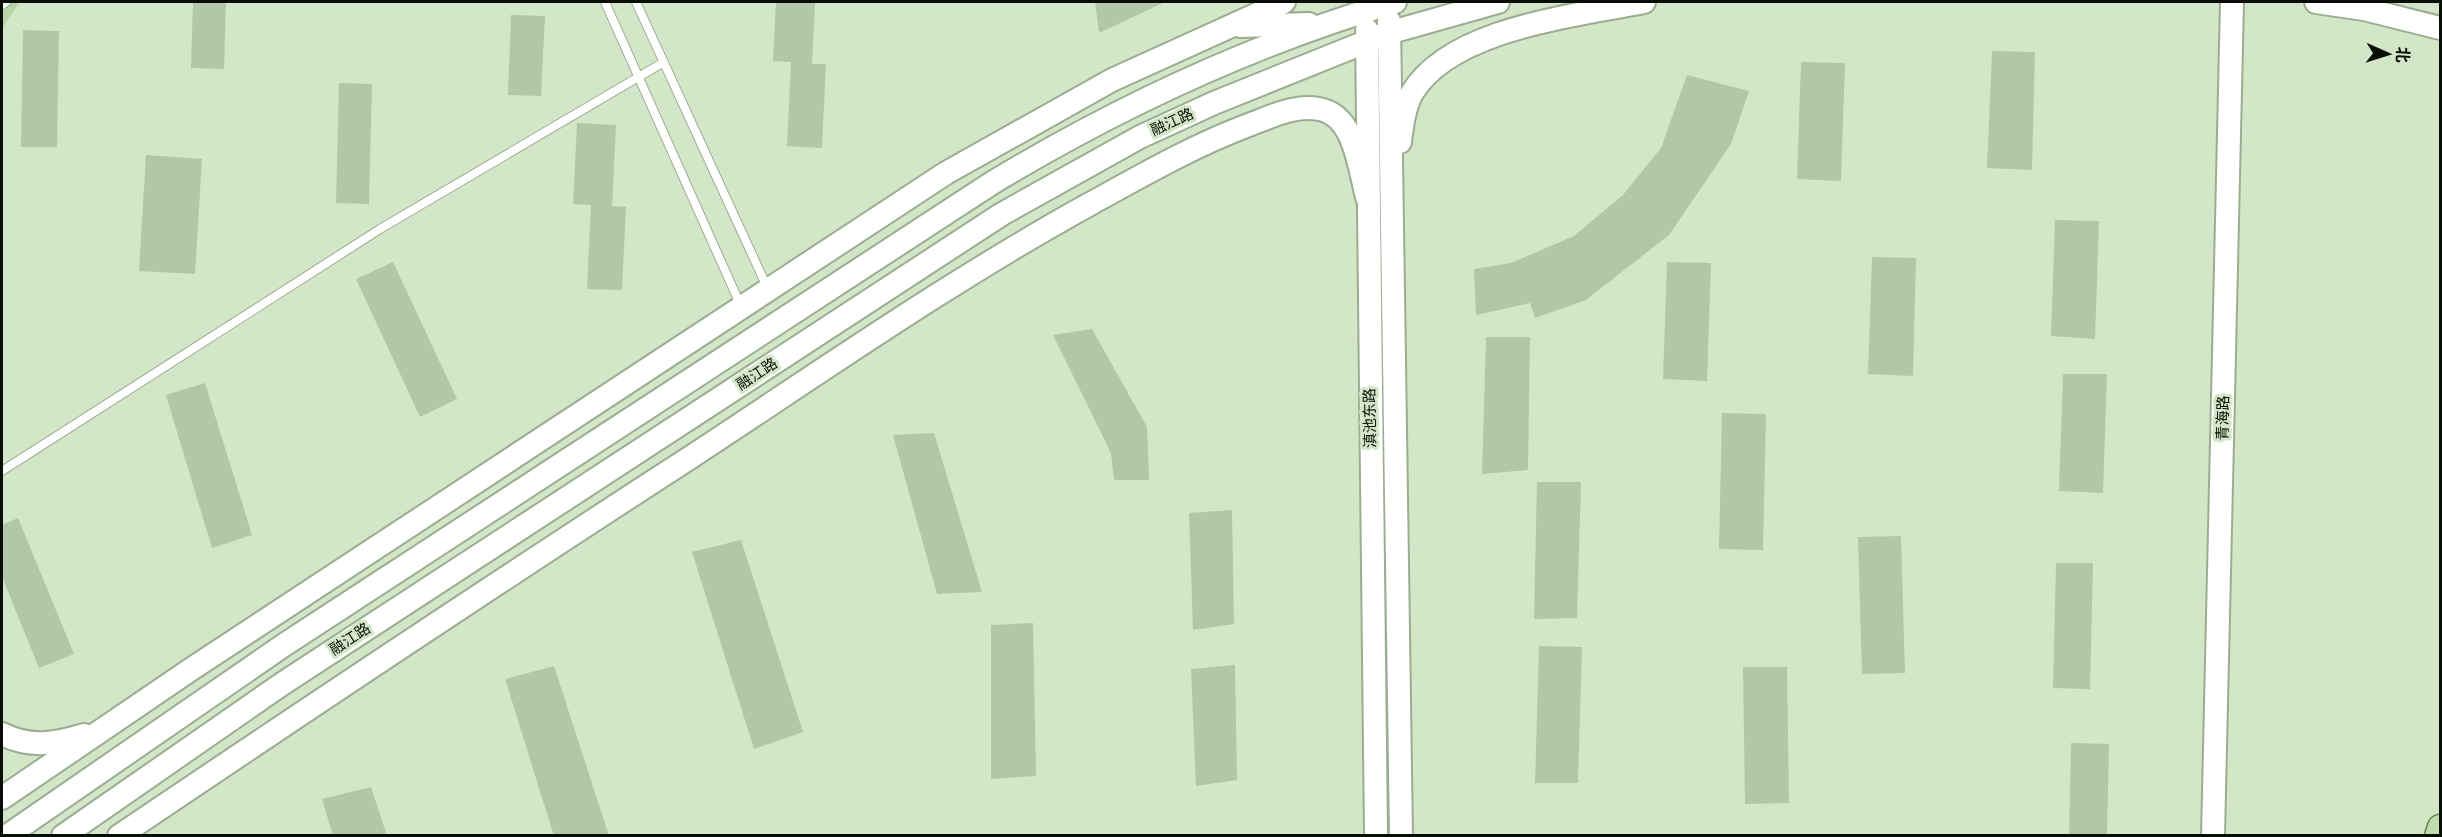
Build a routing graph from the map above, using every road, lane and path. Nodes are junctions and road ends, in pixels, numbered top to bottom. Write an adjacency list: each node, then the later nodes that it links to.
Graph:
1 (6, 2): 10 (lane)
2 (605, 2): 18 (lane)
3 (636, 2): 16 (lane)
4 (1284, 2): 12 (street)
5 (1498, 2): 14 (street, 融江路)
6 (1644, 2): 21 (street)
7 (2232, 2): 35 (street, 青海路)
8 (2316, 2): 13 (street)
9 (1382, 4): 11 (street, 融江路); 14 (street, 滇池东路); 15 (street, 滇池东路)
10 (2, 5)
11 (1331, 23): 12 (street); 30 (street, 融江路)
12 (1229, 26): 22 (street)
13 (2440, 28)
14 (1388, 33): 15 (street, 融江路); 21 (street, 滇池东路)
15 (1366, 42): 17 (street, 融江路); 20 (street, 滇池东路)
16 (664, 62): 18 (lane); 22 (lane)
17 (1289, 75): 19 (street); 31 (street, 融江路)
18 (638, 76): 23 (lane); 24 (lane)
19 (1217, 138): 20 (street); 32 (street)
20 (1367, 197): 33 (street, 滇池东路)
21 (1390, 212): 34 (street, 滇池东路)
22 (769, 291): 23 (street)
23 (742, 309): 25 (street)
24 (2, 471)
25 (100, 731): 26 (street); 27 (street)
26 (2, 734)
27 (2, 798)
28 (2440, 827): 36 (main road)
29 (2, 830): 30 (street)
30 (5, 836)
31 (63, 836)
32 (120, 836)
33 (1376, 836)
34 (1401, 836)
35 (2213, 836)
36 (2437, 836)

